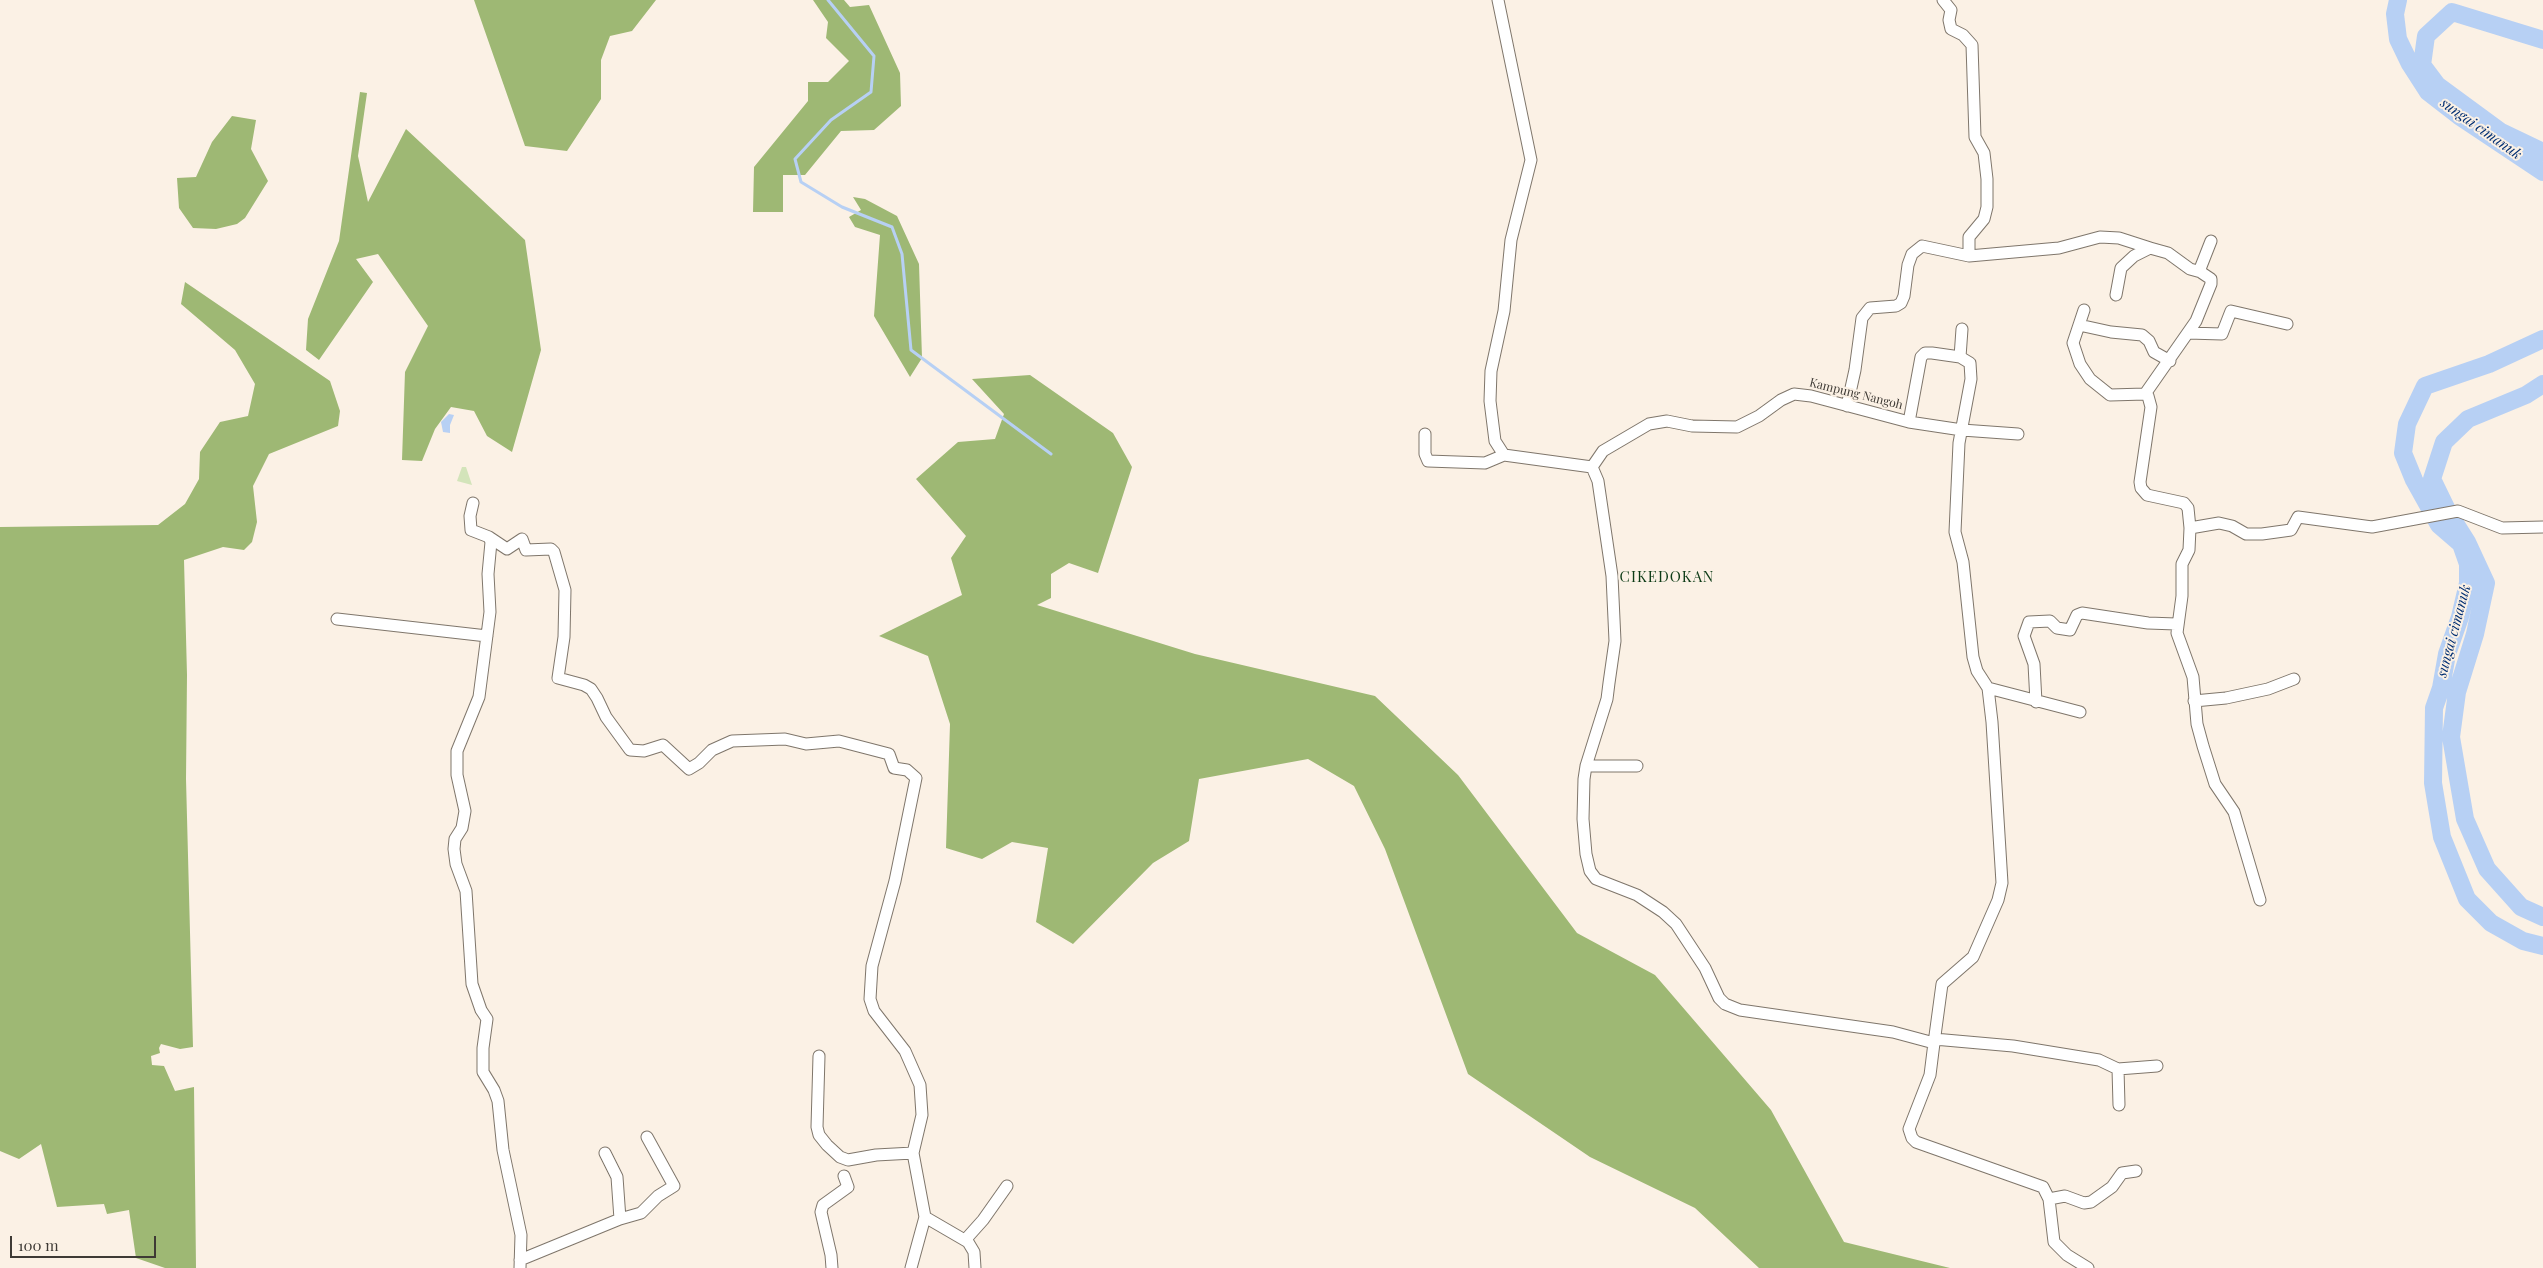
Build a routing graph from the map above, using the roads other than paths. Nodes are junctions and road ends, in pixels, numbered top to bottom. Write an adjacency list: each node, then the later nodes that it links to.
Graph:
1 (1498, 0): 21 (street)
2 (1943, 0): 5 (street)
3 (2211, 241): 6 (street)
4 (2150, 248): 5 (street); 6 (street); 7 (street)
5 (1969, 256): 16 (street)
6 (2201, 272): 12 (street)
7 (2116, 295)
8 (2084, 310): 10 (street)
9 (2287, 324): 12 (street)
10 (2079, 325): 14 (street); 15 (street)
11 (1962, 329): 13 (street)
12 (2188, 333): 14 (street)
13 (1960, 357): 17 (street); 18 (street)
14 (2170, 361): 15 (street)
15 (2145, 394): 25 (street)
16 (1847, 406): 17 (street, Kampung Nangoh); 22 (street, Kampung Nangoh)
17 (1909, 422): 18 (street, Kampung Nangoh)
18 (1962, 430): 20 (street, Kampung Nangoh); 31 (street)
19 (1425, 434): 21 (street)
20 (2018, 434)
21 (1504, 455): 22 (street)
22 (1592, 467): 35 (street)
23 (472, 503): 26 (street)
24 (2543, 526): 25 (street)
25 (2190, 528): 28 (street)
26 (489, 537): 29 (street); 45 (street)
27 (338, 619): 29 (street)
28 (2176, 624): 32 (street); 33 (street)
29 (487, 636): 53 (street)
30 (2294, 679): 32 (street)
31 (1988, 688): 33 (street); 38 (street)
32 (2194, 701): 37 (street)
33 (2036, 702): 34 (street)
34 (2080, 712)
35 (1586, 766): 36 (street); 38 (street)
36 (1637, 766)
37 (2260, 900)
38 (1934, 1041): 41 (street); 49 (street)
39 (819, 1056): 45 (street)
40 (2157, 1066): 41 (street)
41 (2118, 1069): 42 (street)
42 (2119, 1105)
43 (647, 1137): 51 (street)
44 (605, 1153): 51 (street)
45 (914, 1154): 50 (street)
46 (2136, 1171): 49 (street)
47 (844, 1176): 54 (street)
48 (1008, 1186): 52 (street)
49 (2049, 1199): 57 (street)
50 (925, 1217): 52 (street); 55 (street)
51 (620, 1219): 53 (street)
52 (966, 1239): 56 (street)
53 (520, 1264)
54 (832, 1268)
55 (911, 1268)
56 (975, 1268)
57 (2088, 1268)

